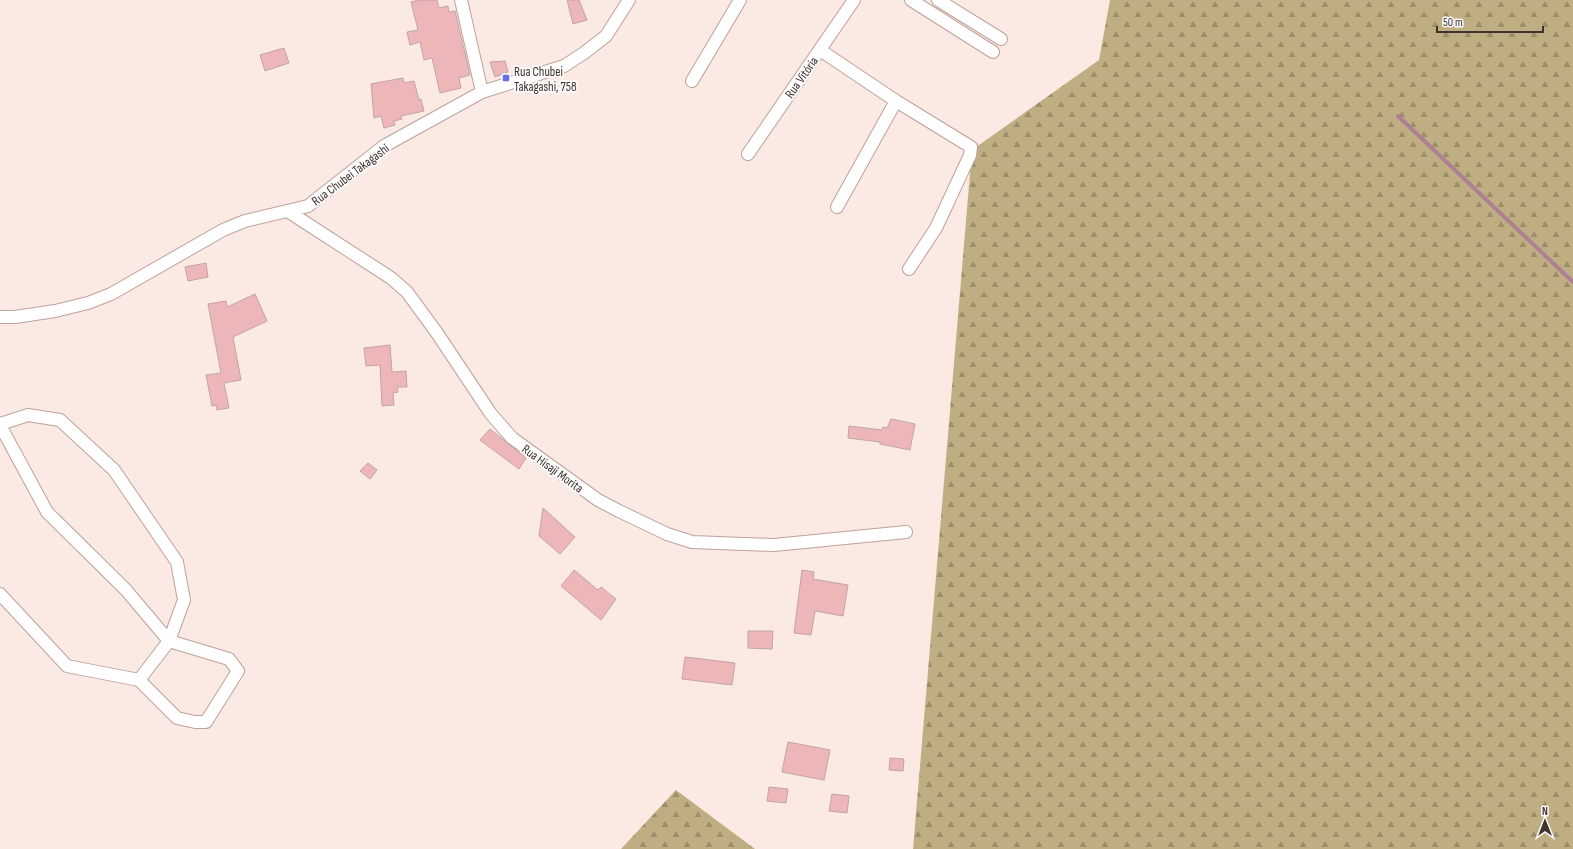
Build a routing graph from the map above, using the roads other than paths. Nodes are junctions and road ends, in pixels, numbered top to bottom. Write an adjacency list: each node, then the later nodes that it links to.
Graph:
1 (461, 0): 11 (street)
2 (629, 0): 11 (street, Rua Chubei Takagashi)
3 (740, 0): 10 (street)
4 (854, 0): 8 (street, Rua Vitória)
5 (911, 0): 9 (street)
6 (938, 0): 7 (street)
7 (1001, 40)
8 (820, 50): 12 (street); 13 (street, Rua Vitória)
9 (993, 52)
10 (692, 81)
11 (482, 92): 15 (street, Rua Chubei Takagashi)
12 (896, 101): 14 (street); 16 (street)
13 (748, 154)
14 (837, 207)
15 (289, 212): 17 (street, Rua Chubei Takagashi); 19 (street, Rua Hisaji Morita)
16 (909, 269)
17 (0, 317)
18 (0, 425): 21 (street); 21 (street)
19 (906, 532)
20 (0, 594): 22 (street)
21 (169, 642): 22 (street); 22 (street)
22 (139, 680)

